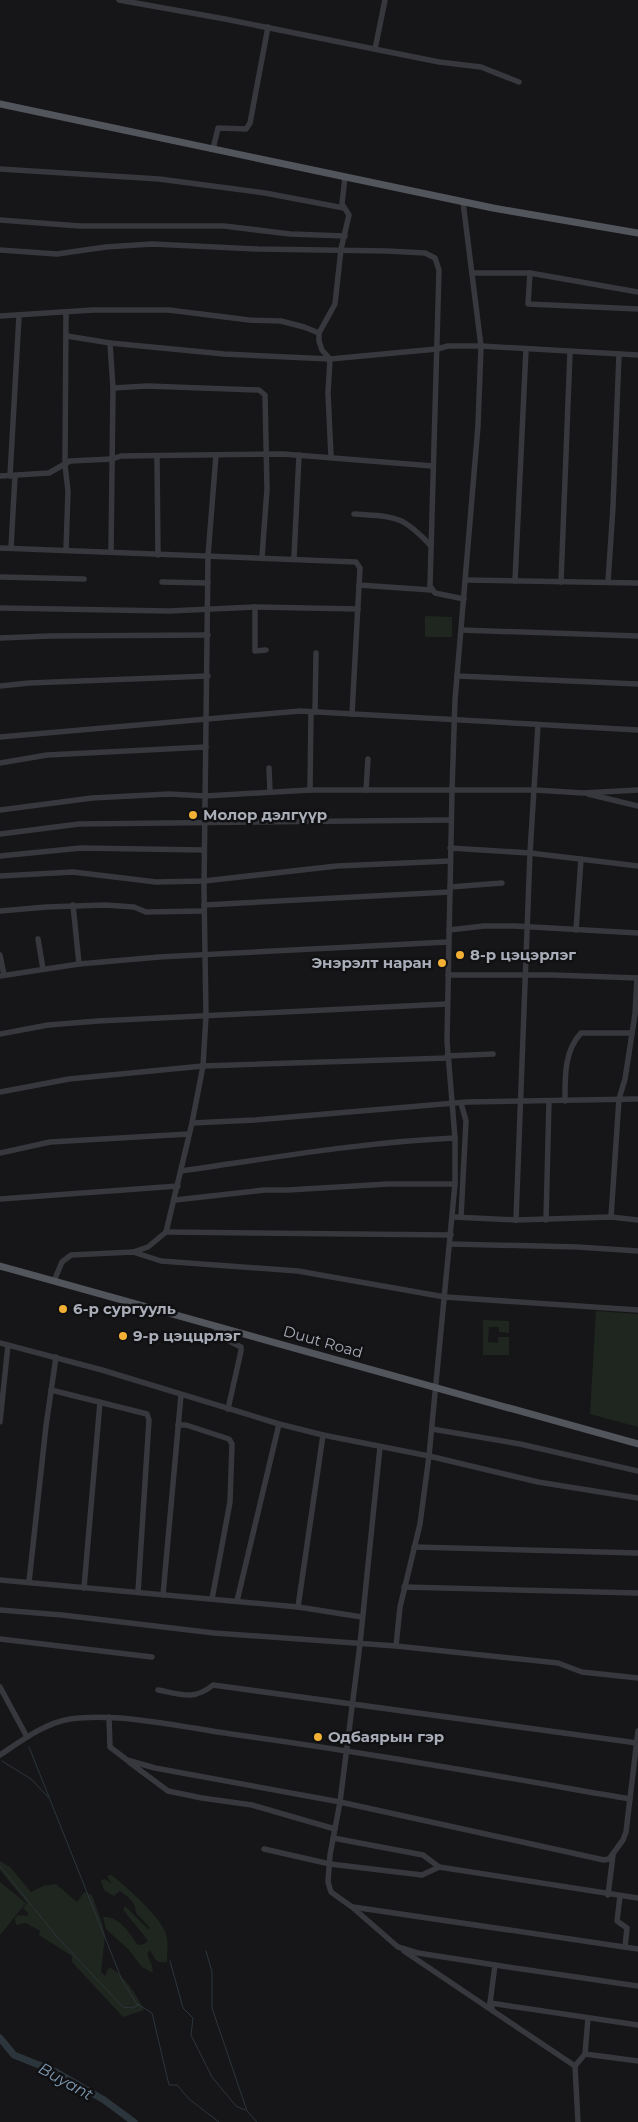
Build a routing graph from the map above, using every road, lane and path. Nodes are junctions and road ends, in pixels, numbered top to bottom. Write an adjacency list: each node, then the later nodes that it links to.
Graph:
1 (119, 0): 3 (street)
2 (384, 0): 4 (street)
3 (268, 27): 4 (street); 7 (street)
4 (375, 49): 5 (street)
5 (519, 82)
6 (0, 104): 7 (main road)
7 (213, 149): 9 (main road)
8 (0, 170): 11 (street)
9 (345, 177): 10 (main road); 11 (street)
10 (463, 202): 13 (main road); 17 (street)
11 (344, 208): 14 (street)
12 (0, 220): 14 (street)
13 (638, 233)
14 (345, 236): 15 (street)
15 (341, 249): 16 (street); 24 (street); 28 (street)
16 (0, 250)
17 (472, 273): 18 (street); 27 (street)
18 (530, 273): 19 (street); 20 (street)
19 (638, 292)
20 (638, 309)
21 (66, 312): 23 (street); 24 (street); 25 (street)
22 (0, 316): 23 (street)
23 (19, 316): 44 (street)
24 (319, 333): 33 (street)
25 (67, 336): 26 (street); 41 (street)
26 (110, 343): 33 (street); 34 (street)
27 (481, 346): 28 (street); 29 (street); 57 (street)
28 (437, 349): 33 (street); 42 (street)
29 (526, 349): 30 (street); 58 (street)
30 (570, 352): 31 (street); 60 (street)
31 (619, 354): 32 (street); 61 (street)
32 (638, 355)
33 (330, 359): 39 (street)
34 (114, 388): 35 (street); 40 (street)
35 (266, 454): 36 (street); 37 (street); 53 (street)
36 (216, 455): 38 (street); 52 (street)
37 (299, 455): 39 (street); 54 (street)
38 (157, 456): 40 (street); 51 (street)
39 (331, 457): 42 (street)
40 (112, 459): 41 (street); 50 (street)
41 (65, 465): 44 (street); 49 (street)
42 (433, 466): 46 (street)
43 (0, 476): 44 (street)
44 (13, 476): 48 (street)
45 (354, 514): 46 (street)
46 (431, 546): 65 (street)
47 (0, 548): 48 (street)
48 (10, 548): 49 (street)
49 (66, 550): 50 (street)
50 (111, 552): 51 (street)
51 (158, 555): 52 (street)
52 (208, 556): 53 (street); 62 (street)
53 (262, 557): 54 (street)
54 (294, 558): 64 (street)
55 (0, 577): 56 (street)
56 (84, 579)
57 (466, 580): 58 (street); 66 (street)
58 (515, 581): 60 (street)
59 (162, 582): 62 (street)
60 (561, 582): 61 (street)
61 (608, 582): 63 (street)
62 (208, 583): 69 (street)
63 (638, 583)
64 (359, 586): 65 (street); 70 (street)
65 (431, 590): 66 (street)
66 (464, 599): 71 (street)
67 (255, 607): 69 (street); 70 (street); 75 (street)
68 (0, 608): 69 (street)
69 (208, 609): 72 (street)
70 (358, 609): 82 (street)
71 (461, 630): 73 (street); 78 (street)
72 (208, 635): 74 (street); 77 (street)
73 (638, 636)
74 (0, 638)
75 (266, 650)
76 (316, 653): 81 (street)
77 (208, 676): 80 (street); 83 (street)
78 (457, 676): 79 (street); 84 (street)
79 (638, 684)
80 (0, 686)
81 (313, 712): 82 (street); 83 (street); 92 (street)
82 (352, 714): 84 (street)
83 (207, 719): 87 (street); 88 (street)
84 (454, 720): 85 (street); 96 (street)
85 (538, 725): 86 (street); 94 (street)
86 (638, 730)
87 (0, 737)
88 (206, 748): 90 (street); 99 (street)
89 (368, 759): 93 (street)
90 (0, 763)
91 (269, 768): 97 (street)
92 (310, 790): 93 (street); 97 (street)
93 (366, 790): 96 (street)
94 (535, 790): 96 (street); 98 (street); 107 (street)
95 (638, 790): 98 (street)
96 (452, 791): 102 (street)
97 (270, 792): 99 (street)
98 (583, 793): 100 (street)
99 (205, 796): 101 (street); 103 (street)
100 (638, 806)
101 (0, 810)
102 (451, 820): 103 (street); 105 (street)
103 (205, 823): 104 (street); 106 (street)
104 (0, 834)
105 (450, 848): 107 (street); 110 (street)
106 (204, 850): 108 (street); 113 (street)
107 (530, 853): 109 (street); 119 (street)
108 (0, 856)
109 (581, 859): 111 (street); 121 (street)
110 (450, 861): 113 (street); 115 (street)
111 (638, 866)
112 (0, 876): 113 (street)
113 (204, 881): 117 (street)
114 (502, 884): 115 (street)
115 (450, 889): 117 (street); 120 (street)
116 (73, 906): 117 (street); 118 (street); 127 (street)
117 (204, 908): 126 (street)
118 (0, 911)
119 (528, 927): 120 (street); 121 (street); 131 (street)
120 (449, 930): 124 (street)
121 (576, 930): 122 (street)
122 (638, 933)
123 (38, 939): 128 (street)
124 (448, 942): 126 (street); 130 (street)
125 (0, 955): 129 (street)
126 (204, 955): 127 (street); 134 (street)
127 (78, 964): 128 (street)
128 (43, 969): 129 (street)
129 (2, 975)
130 (448, 975): 131 (street); 133 (street)
131 (526, 975): 132 (street); 143 (street)
132 (637, 978): 135 (street)
133 (447, 1004): 134 (street); 138 (street)
134 (206, 1016): 136 (street); 139 (street)
135 (632, 1033): 141 (street); 145 (street)
136 (0, 1034)
137 (493, 1054): 138 (street)
138 (448, 1057): 139 (street); 147 (street)
139 (203, 1066): 140 (street); 148 (street)
140 (0, 1092)
141 (619, 1099): 142 (street); 145 (street); 159 (street)
142 (638, 1099)
143 (521, 1101): 144 (street); 146 (street); 160 (street)
144 (549, 1101): 145 (street); 161 (street)
145 (565, 1101)
146 (461, 1103): 147 (street); 158 (street)
147 (452, 1104): 148 (street); 150 (street)
148 (192, 1123): 149 (street)
149 (189, 1134): 151 (street); 152 (street)
150 (455, 1138): 152 (street); 153 (street)
151 (0, 1153)
152 (181, 1171): 154 (street)
153 (455, 1184): 156 (street); 157 (street)
154 (178, 1186): 155 (street); 156 (street)
155 (0, 1199)
156 (175, 1200): 163 (street)
157 (453, 1217): 158 (street); 164 (street)
158 (461, 1217): 160 (street)
159 (611, 1217): 161 (street); 162 (street)
160 (516, 1220): 161 (street)
161 (546, 1220)
162 (638, 1220)
163 (166, 1232): 164 (street); 167 (street)
164 (451, 1234): 165 (street)
165 (450, 1244): 166 (street); 170 (street)
166 (638, 1251)
167 (132, 1252): 169 (street); 170 (street)
168 (0, 1266): 169 (main road, Duut Road)
169 (54, 1281): 172 (main road, Duut Road)
170 (445, 1296): 171 (street); 176 (street)
171 (638, 1310)
172 (216, 1327): 176 (main road, Duut Road); 180 (street)
173 (0, 1343): 174 (street)
174 (8, 1345): 175 (street); 181 (street)
175 (56, 1357): 177 (street); 178 (street)
176 (436, 1389): 184 (street); 186 (main road, Duut Road)
177 (51, 1390): 179 (street); 194 (street)
178 (181, 1395): 180 (street); 183 (street)
179 (100, 1402): 196 (street); 197 (street)
180 (228, 1409): 182 (street)
181 (0, 1422)
182 (279, 1424): 185 (street); 201 (street)
183 (178, 1425): 199 (street); 200 (street)
184 (432, 1429): 188 (street); 189 (street)
185 (323, 1435): 187 (street); 202 (street)
186 (638, 1444)
187 (380, 1447): 188 (street); 204 (street)
188 (429, 1456): 190 (street); 191 (street)
189 (638, 1471)
190 (638, 1498)
191 (414, 1547): 192 (street); 195 (street)
192 (638, 1553)
193 (0, 1580): 194 (street)
194 (29, 1582): 196 (street)
195 (404, 1587): 198 (street); 207 (street)
196 (84, 1588): 197 (street)
197 (138, 1592): 199 (street)
198 (638, 1593)
199 (163, 1594): 200 (street)
200 (212, 1599): 201 (street)
201 (237, 1602): 202 (street)
202 (298, 1607): 204 (street)
203 (0, 1610): 206 (street)
204 (362, 1617): 206 (street)
205 (0, 1639): 208 (street)
206 (360, 1644): 207 (street); 212 (street)
207 (396, 1646): 209 (street)
208 (152, 1657)
209 (638, 1678)
210 (0, 1687): 215 (street)
211 (158, 1690): 212 (street)
212 (352, 1704): 216 (street); 217 (street)
213 (109, 1717): 215 (street); 217 (street); 219 (street)
214 (638, 1731): 216 (street)
215 (27, 1737): 218 (street)
216 (637, 1743): 220 (street)
217 (346, 1750): 220 (street); 221 (street)
218 (0, 1755)
219 (127, 1760): 221 (street); 222 (street)
220 (630, 1799): 225 (street)
221 (340, 1802): 222 (street); 225 (street)
222 (335, 1829): 223 (street)
223 (333, 1838): 226 (street); 227 (street)
224 (264, 1849): 226 (street)
225 (613, 1855): 228 (street)
226 (330, 1864): 227 (street); 231 (street)
227 (439, 1867): 228 (street)
228 (608, 1895): 229 (street)
229 (620, 1896): 230 (street); 233 (street)
230 (638, 1898)
231 (352, 1907): 232 (street); 233 (street)
232 (398, 1947): 235 (street); 238 (street)
233 (625, 1947): 234 (street)
234 (638, 1949)
235 (495, 1966): 236 (street); 237 (street)
236 (638, 1986)
237 (490, 2003): 238 (street); 239 (street)
238 (494, 2011): 243 (street)
239 (588, 2018): 240 (street); 241 (street)
240 (638, 2025)
241 (585, 2054): 242 (street); 243 (street)
242 (638, 2061)
243 (575, 2066): 244 (street)
244 (578, 2122)

